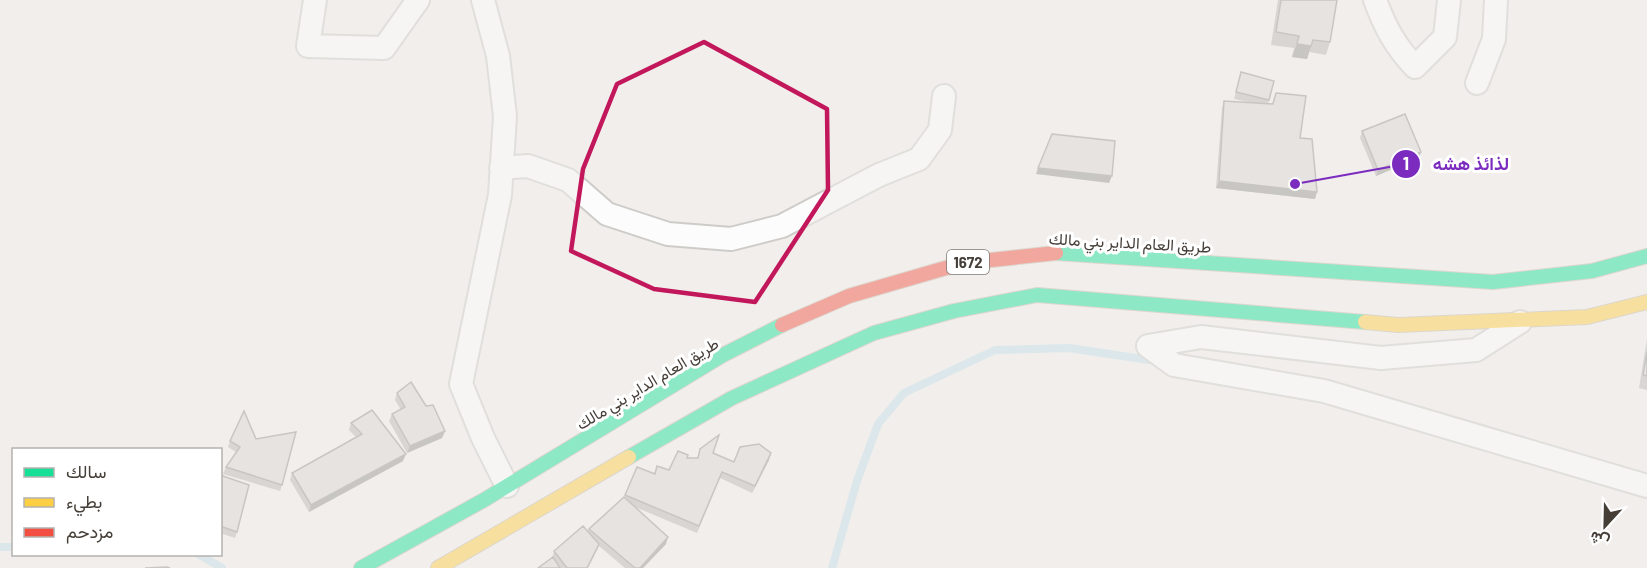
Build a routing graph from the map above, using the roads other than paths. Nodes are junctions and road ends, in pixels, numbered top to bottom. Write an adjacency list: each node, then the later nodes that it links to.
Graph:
1 (315, 0): 2 (street)
2 (418, 0)
3 (483, 0): 9 (street)
4 (1375, 0): 5 (street)
5 (1449, 0)
6 (1496, 0): 7 (street)
7 (1477, 83)
8 (944, 96): 9 (street)
9 (501, 168): 13 (street)
10 (1647, 256): 13 (highway, طريق العام الداير بني مالك / 1672)
11 (1647, 302): 12 (highway)
12 (1521, 321): 14 (street); 16 (highway)
13 (507, 486): 15 (highway, طريق العام الداير بني مالك / 1672)
14 (1647, 486)
15 (361, 568)
16 (438, 568)

